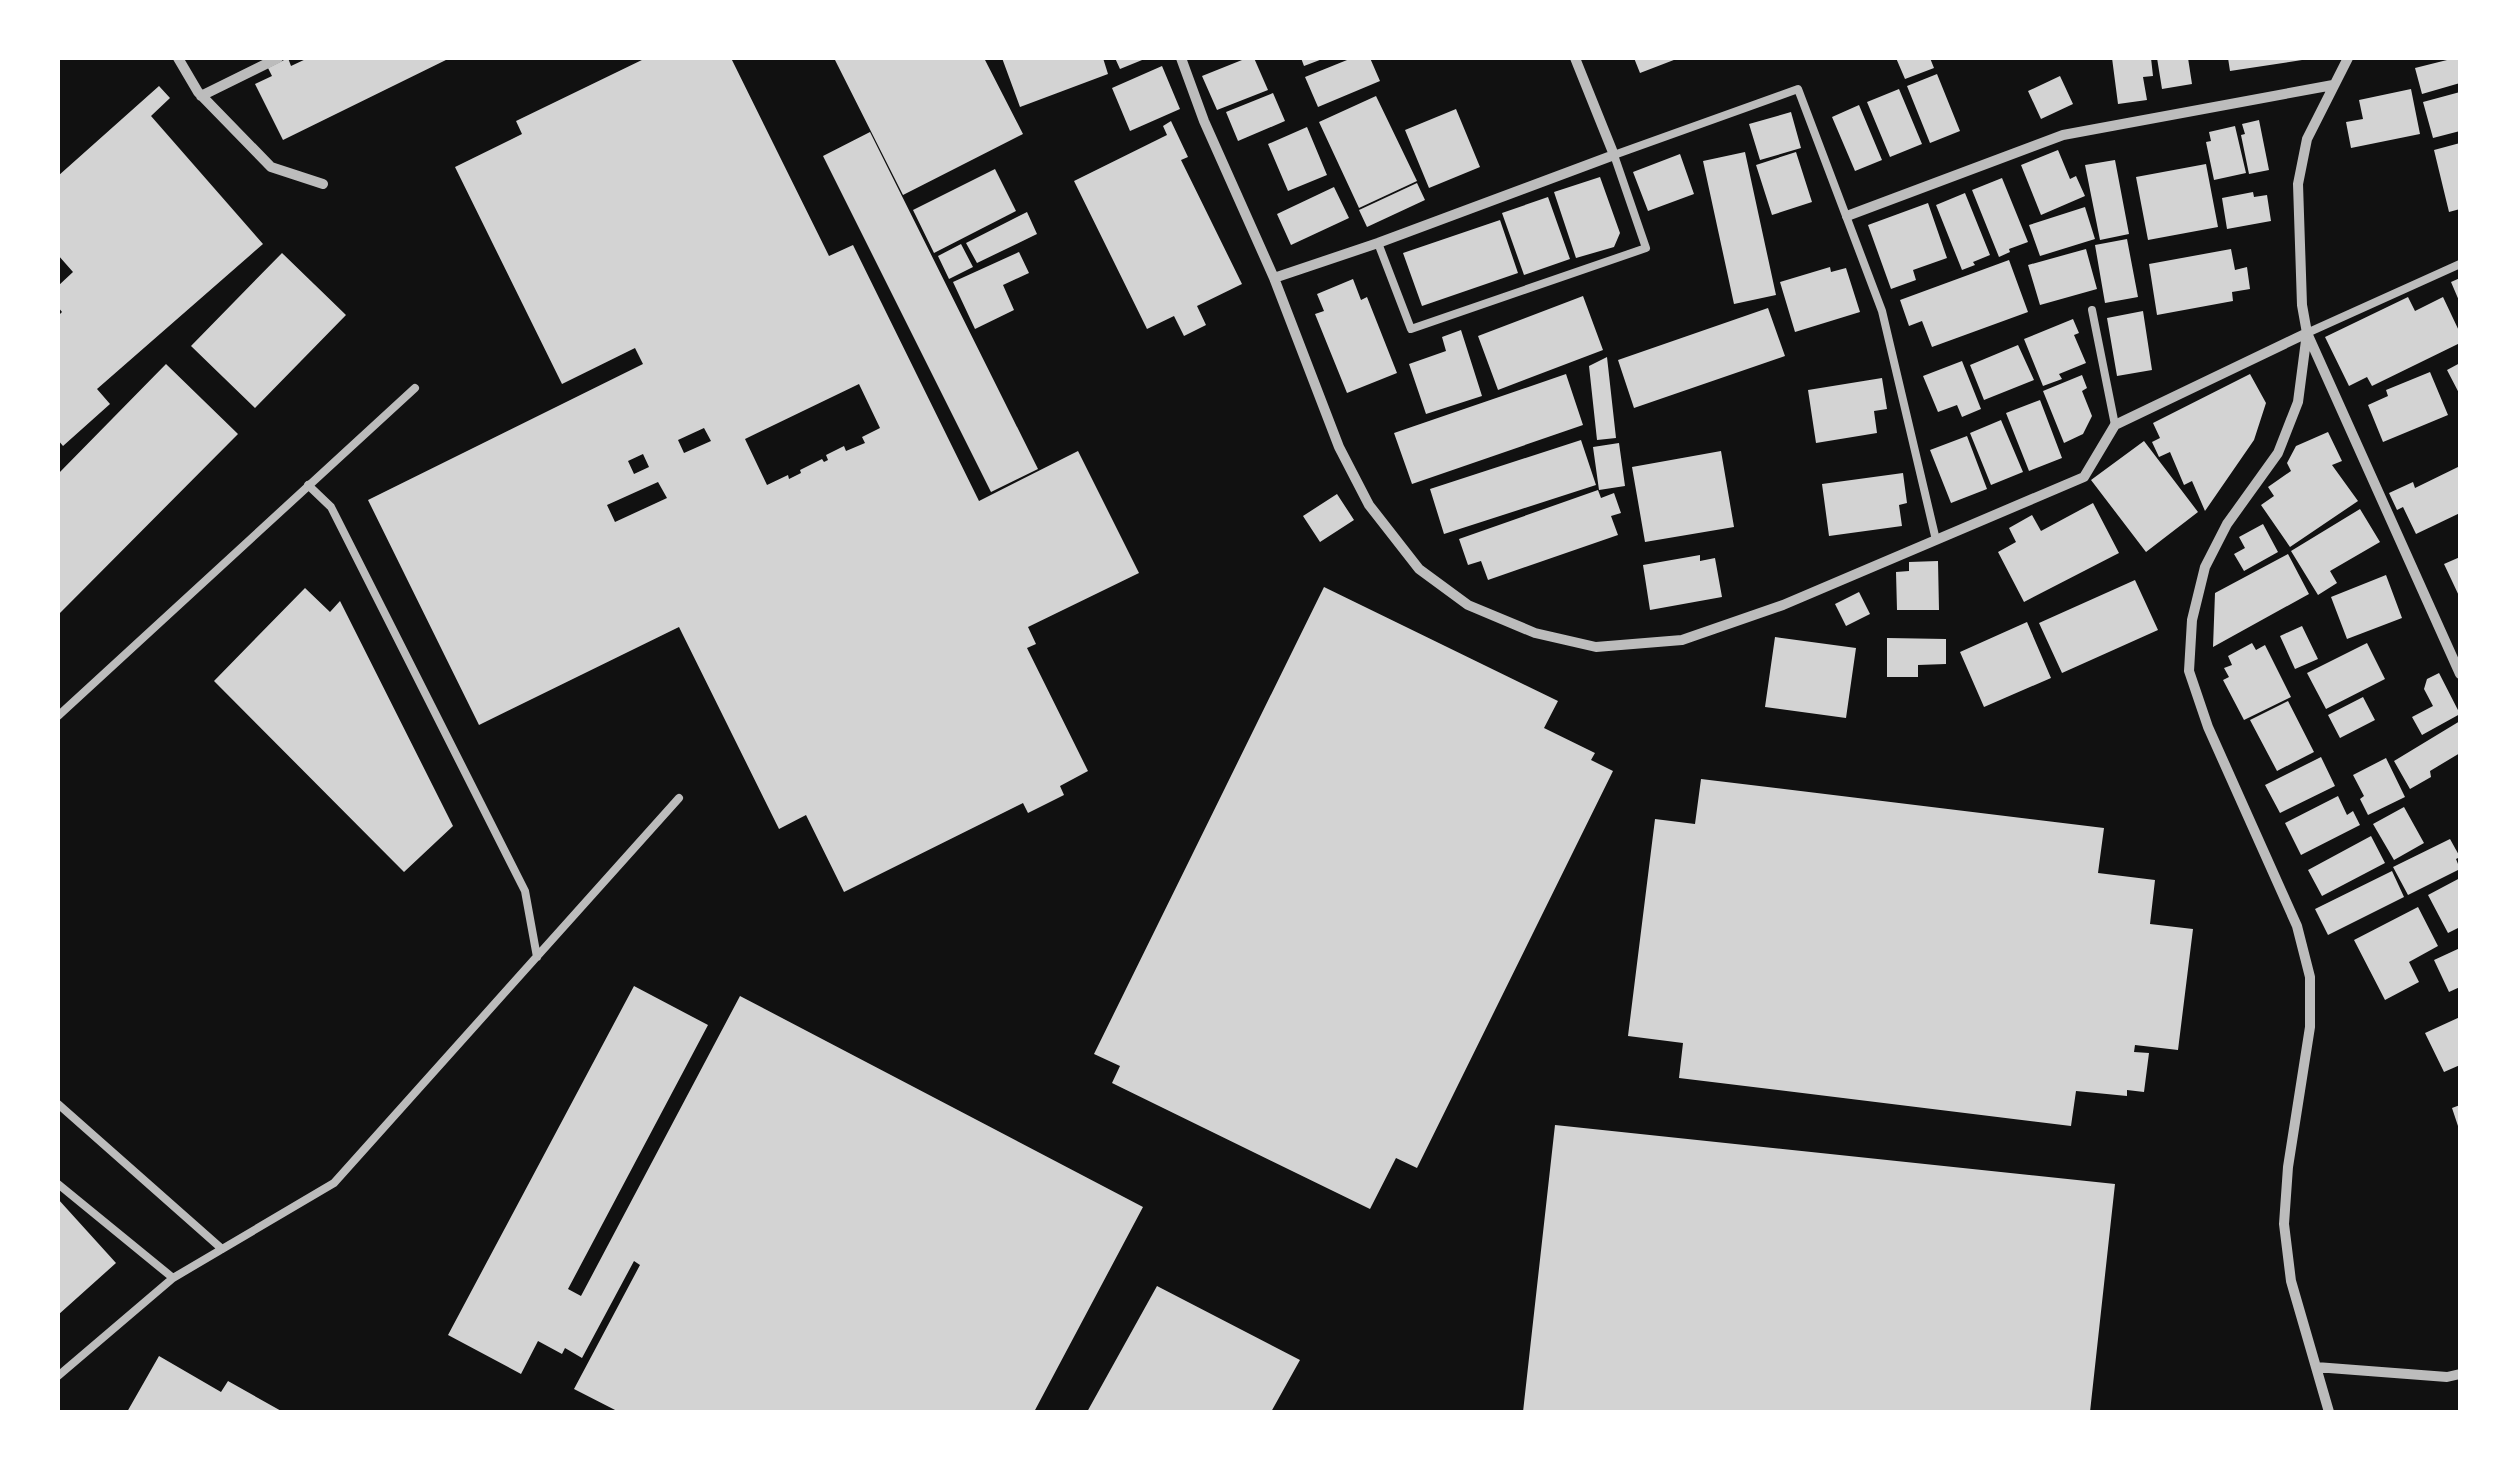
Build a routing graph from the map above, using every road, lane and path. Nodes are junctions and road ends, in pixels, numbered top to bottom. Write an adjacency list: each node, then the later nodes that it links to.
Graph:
1 (178, 58): 7 (street)
2 (278, 58): 7 (street)
3 (1181, 58): 13 (street)
4 (1575, 58): 8 (street)
5 (2348, 58): 6 (street)
6 (2333, 85): 10 (street); 15 (street)
7 (202, 96): 9 (street)
8 (1614, 155): 10 (lane); 11 (street); 11 (lane)
9 (323, 184)
10 (1847, 216): 19 (lane)
11 (1378, 243): 13 (street)
12 (2460, 264): 15 (lane)
13 (1274, 278): 19 (street)
14 (2092, 310): 17 (lane)
15 (2306, 333): 17 (street); 20 (street); 28 (street)
16 (414, 388): 18 (lane)
17 (2115, 425): 19 (street)
18 (308, 486): 21 (lane); 23 (lane)
19 (1936, 540)
20 (2460, 674)
21 (58, 716)
22 (679, 798): 23 (lane)
23 (537, 957): 26 (lane)
24 (58, 1104): 26 (lane)
25 (58, 1184): 27 (lane)
26 (222, 1249): 27 (lane)
27 (173, 1278): 30 (lane)
28 (2316, 1367): 29 (street); 31 (street)
29 (2460, 1374)
30 (58, 1376)
31 (2329, 1412)

